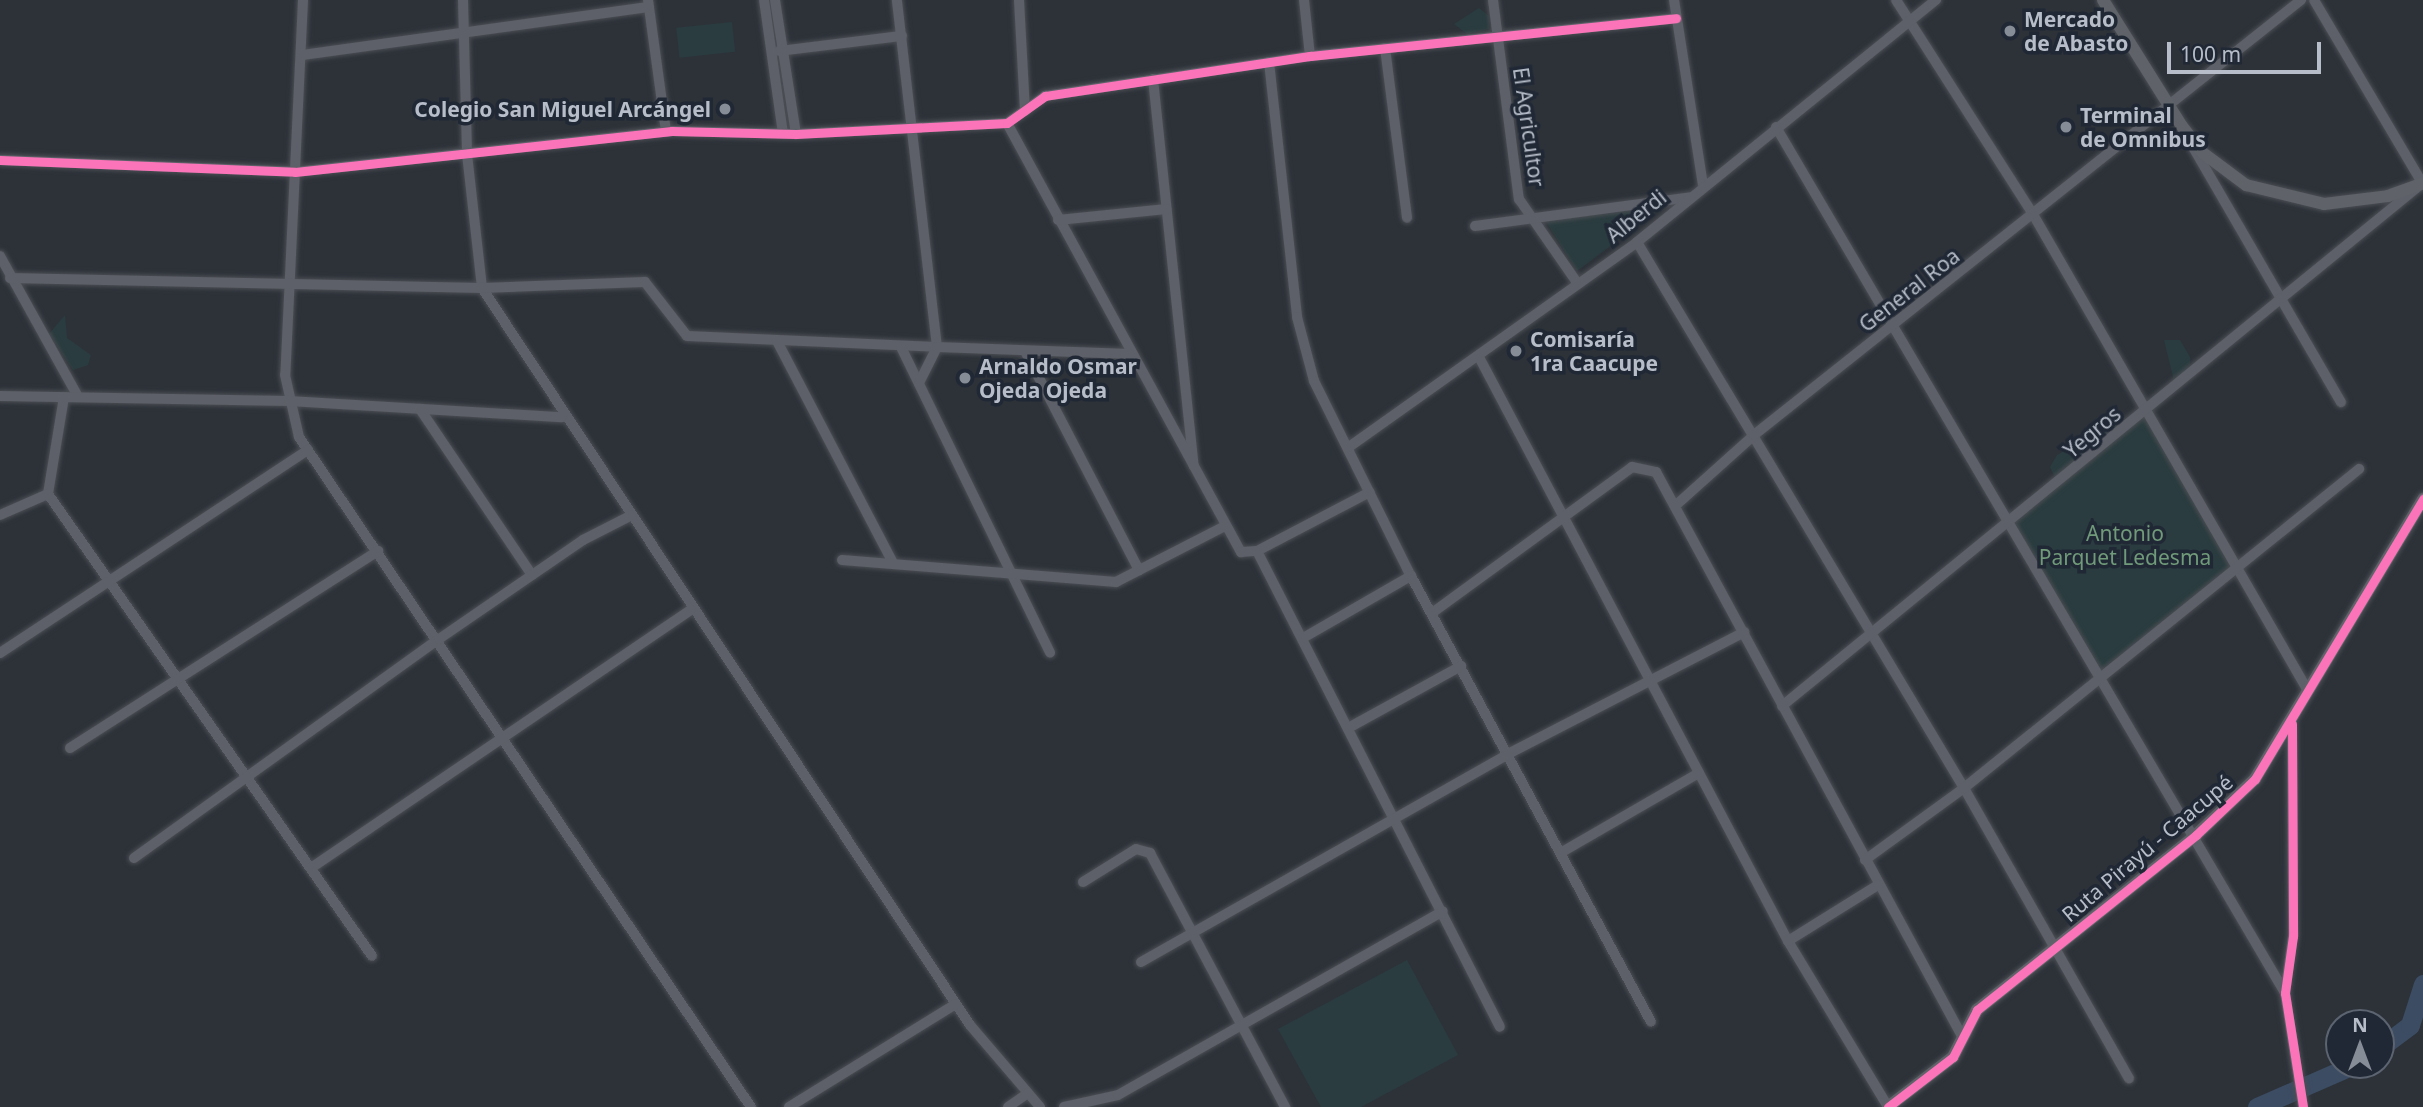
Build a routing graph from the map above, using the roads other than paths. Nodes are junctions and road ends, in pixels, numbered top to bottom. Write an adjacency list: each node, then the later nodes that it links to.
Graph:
1 (303, 0): 23 (street)
2 (463, 0): 18 (street)
3 (764, 0): 22 (street)
4 (775, 0): 22 (street)
5 (897, 0): 19 (street)
6 (1019, 0): 28 (street)
7 (1304, 0): 24 (street)
8 (1493, 0): 20 (street, El Agricultor)
9 (1674, 0): 16 (street)
10 (1896, 0): 17 (street)
11 (1936, 0): 17 (street, Alberdi)
12 (2103, 0): 27 (main road)
13 (2301, 0): 27 (street, General Roa)
14 (2314, 0): 38 (street)
15 (648, 3): 18 (street); 32 (street)
16 (1676, 18): 20 (street); 39 (street)
17 (1908, 21): 30 (street, Alberdi); 43 (street)
18 (462, 31): 23 (street); 35 (street)
19 (902, 36): 22 (street); 31 (street)
20 (1497, 36): 21 (street); 42 (street, El Agricultor)
21 (1385, 48): 24 (street); 44 (street)
22 (778, 51): 33 (street); 34 (street)
23 (302, 55): 37 (street)
24 (1310, 56): 25 (street)
25 (1269, 62): 26 (street); 71 (street)
26 (1153, 79): 28 (street); 41 (street)
27 (2168, 106): 38 (main road); 43 (street, General Roa); 53 (street)
28 (1025, 110): 29 (street)
29 (1007, 123): 31 (street); 45 (street)
30 (1776, 127): 39 (street, Alberdi); 54 (street)
31 (914, 130): 34 (street); 57 (street)
32 (666, 132): 33 (street); 35 (street)
33 (783, 134): 34 (street)
34 (796, 134)
35 (467, 154): 37 (street); 52 (street)
36 (0, 160): 37 (street)
37 (295, 172): 50 (street)
38 (2423, 183): 53 (street, Yegros)
39 (1703, 186): 40 (street, Alberdi)
40 (1691, 197): 42 (street); 47 (street, Alberdi)
41 (1166, 209): 45 (street); 74 (street)
42 (1531, 216): 46 (street); 51 (street, El Agricultor)
43 (2034, 216): 54 (street, General Roa); 68 (street)
44 (1407, 218)
45 (1058, 220): 59 (street)
46 (1475, 226)
47 (1637, 242): 51 (street, Alberdi); 70 (street)
48 (0, 256): 49 (street)
49 (10, 278): 50 (street); 64 (street)
50 (289, 282): 52 (street); 65 (street)
51 (1578, 284): 60 (street, Alberdi)
52 (481, 288): 55 (street); 69 (street)
53 (2285, 297): 66 (street); 68 (street, Yegros)
54 (1893, 326): 70 (street, General Roa); 82 (street)
55 (776, 341): 56 (street); 87 (street)
56 (901, 347): 57 (street); 61 (street)
57 (937, 347): 58 (street); 61 (street)
58 (1026, 353): 59 (street); 90 (street)
59 (1130, 354): 74 (street)
60 (1479, 358): 71 (street, Alberdi); 81 (street)
61 (919, 383): 89 (street)
62 (0, 396): 63 (street)
63 (64, 397): 64 (street); 76 (street)
64 (78, 397): 65 (street)
65 (289, 401): 67 (street); 72 (street)
66 (2341, 402)
67 (420, 409): 69 (street); 91 (street)
68 (2148, 410): 82 (street, Yegros); 88 (street)
69 (562, 417): 80 (street)
70 (1754, 435): 78 (street, General Roa); 97 (street)
71 (1349, 447): 75 (street)
72 (308, 450): 84 (street); 93 (street)
73 (2359, 469): 88 (street)
74 (1195, 475): 83 (street)
75 (1370, 492): 85 (street); 92 (street)
76 (48, 494): 79 (street); 93 (street)
77 (2423, 499): 106 (main road, Ruta Pirayú - Caacupé)
78 (1675, 506): 81 (street); 96 (street)
79 (0, 515)
80 (632, 515): 91 (street); 94 (street)
81 (1561, 523): 95 (street); 105 (street)
82 (2011, 524): 97 (street, Yegros); 103 (street)
83 (1223, 527): 85 (street); 90 (street)
84 (378, 551): 99 (street); 104 (street)
85 (1257, 551): 98 (street)
86 (842, 560): 87 (street)
87 (893, 563): 89 (street)
88 (2238, 566): 103 (street); 106 (street)
89 (1014, 570): 90 (street); 101 (street)
90 (1139, 570)
91 (532, 575): 99 (street)
92 (1411, 576): 95 (street); 98 (street)
93 (111, 580): 100 (street); 104 (street)
94 (691, 610): 110 (street); 131 (street)
95 (1432, 613): 102 (street)
96 (1744, 632): 105 (street); 107 (street)
97 (1872, 634): 107 (street, Yegros); 115 (street)
98 (1303, 638): 109 (street)
99 (439, 639): 110 (street); 114 (street)
100 (0, 653)
101 (1051, 653)
102 (1461, 666): 109 (street); 112 (street)
103 (2100, 675): 115 (street); 117 (street)
104 (179, 677): 111 (street); 114 (street)
105 (1650, 683): 112 (street); 113 (street)
106 (2307, 689): 108 (main road, Ruta Pirayú - Caacupé)
107 (1782, 706): 120 (street)
108 (2292, 720): 117 (main road, Ruta Pirayú - Caacupé); 130 (street)
109 (1350, 727): 116 (street)
110 (505, 736): 121 (street); 138 (street)
111 (70, 748)
112 (1508, 754): 116 (street); 118 (street)
113 (1699, 773): 118 (street); 126 (street)
114 (248, 776): 119 (street); 121 (street)
115 (1964, 788): 120 (street); 127 (street)
116 (1397, 816): 124 (street); 125 (street)
117 (2196, 835): 127 (main road, Ruta Pirayú - Caacupé); 130 (street)
118 (1562, 852): 132 (street)
119 (134, 858)
120 (1865, 860): 123 (street)
121 (311, 868): 128 (street)
122 (1083, 882): 125 (street)
123 (1878, 885): 126 (street); 135 (street)
124 (1443, 911): 133 (street); 134 (street)
125 (1194, 931): 129 (street); 133 (street)
126 (1788, 941): 144 (street)
127 (2056, 948): 135 (main road, Ruta Pirayú - Caacupé); 136 (street)
128 (372, 956)
129 (1141, 962)
130 (2286, 993): 145 (street)
131 (956, 1004): 137 (street); 139 (street)
132 (1651, 1022)
133 (1243, 1023): 142 (street); 143 (street)
134 (1500, 1027)
135 (1962, 1036): 144 (main road, Ruta Pirayú - Caacupé)
136 (2129, 1078)
137 (1028, 1093): 140 (street); 141 (street)
138 (751, 1107)
139 (789, 1107)
140 (1008, 1107)
141 (1040, 1107)
142 (1064, 1107)
143 (1285, 1107)
144 (1888, 1107)
145 (2303, 1107)

